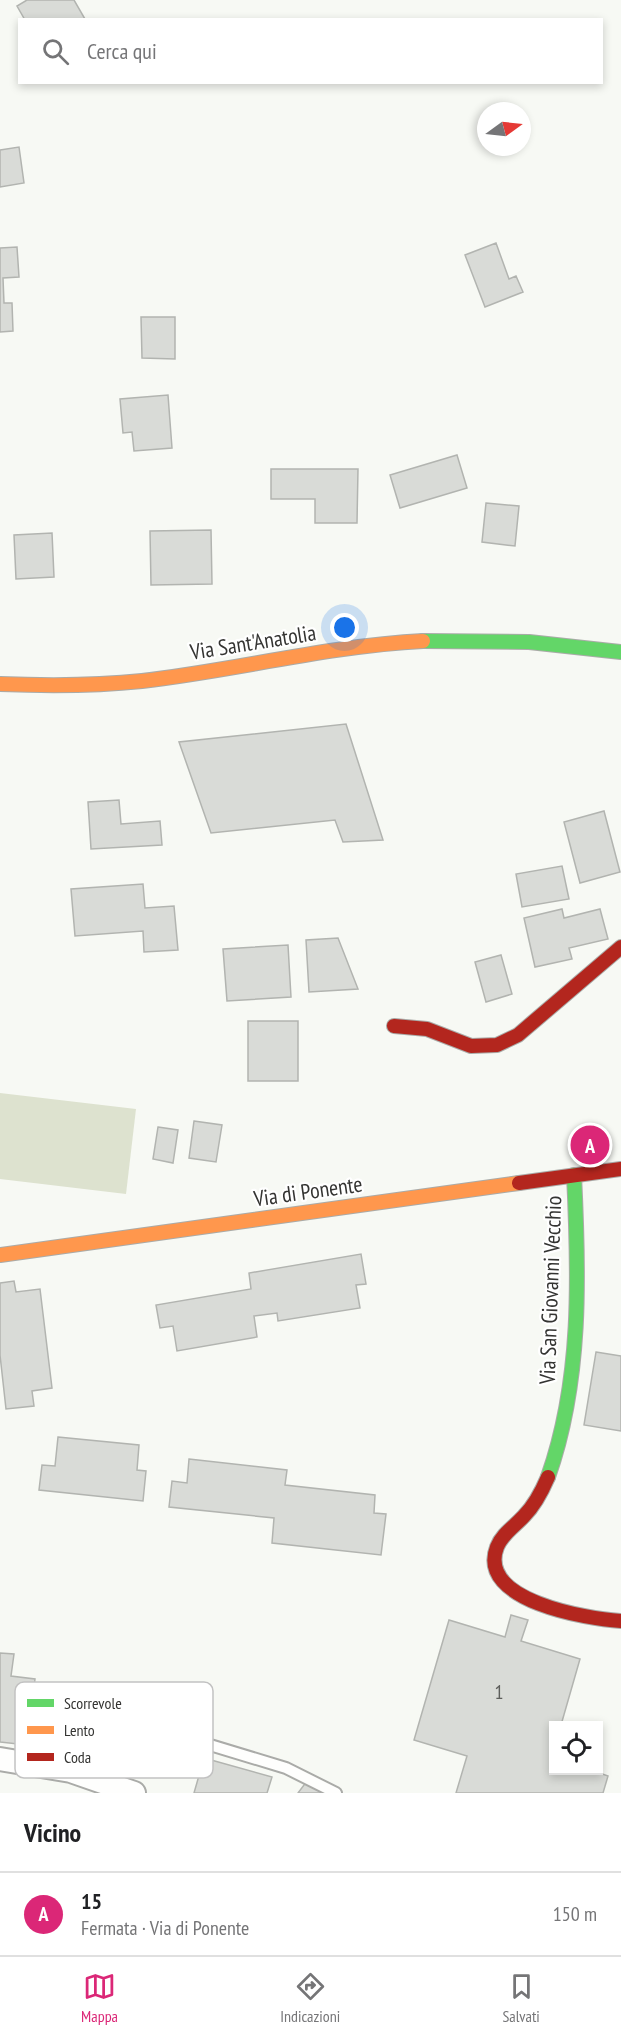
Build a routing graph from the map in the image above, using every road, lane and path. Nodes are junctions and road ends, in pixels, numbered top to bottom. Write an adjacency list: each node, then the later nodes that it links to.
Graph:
1 (621, 652): 2 (main road, Via Sant'Anatolia)
2 (0, 684)
3 (621, 947): 4 (main road)
4 (394, 1026)
5 (621, 1169): 6 (main road, Via di Ponente)
6 (574, 1175): 7 (main road, Via di Ponente); 8 (main road, Via San Giovanni Vecchio)
7 (0, 1255)
8 (621, 1621)
9 (213, 1746): 14 (lane)
10 (0, 1759): 11 (street)
11 (15, 1761)
12 (87, 1778): 13 (street)
13 (134, 1793)
14 (336, 1793)

